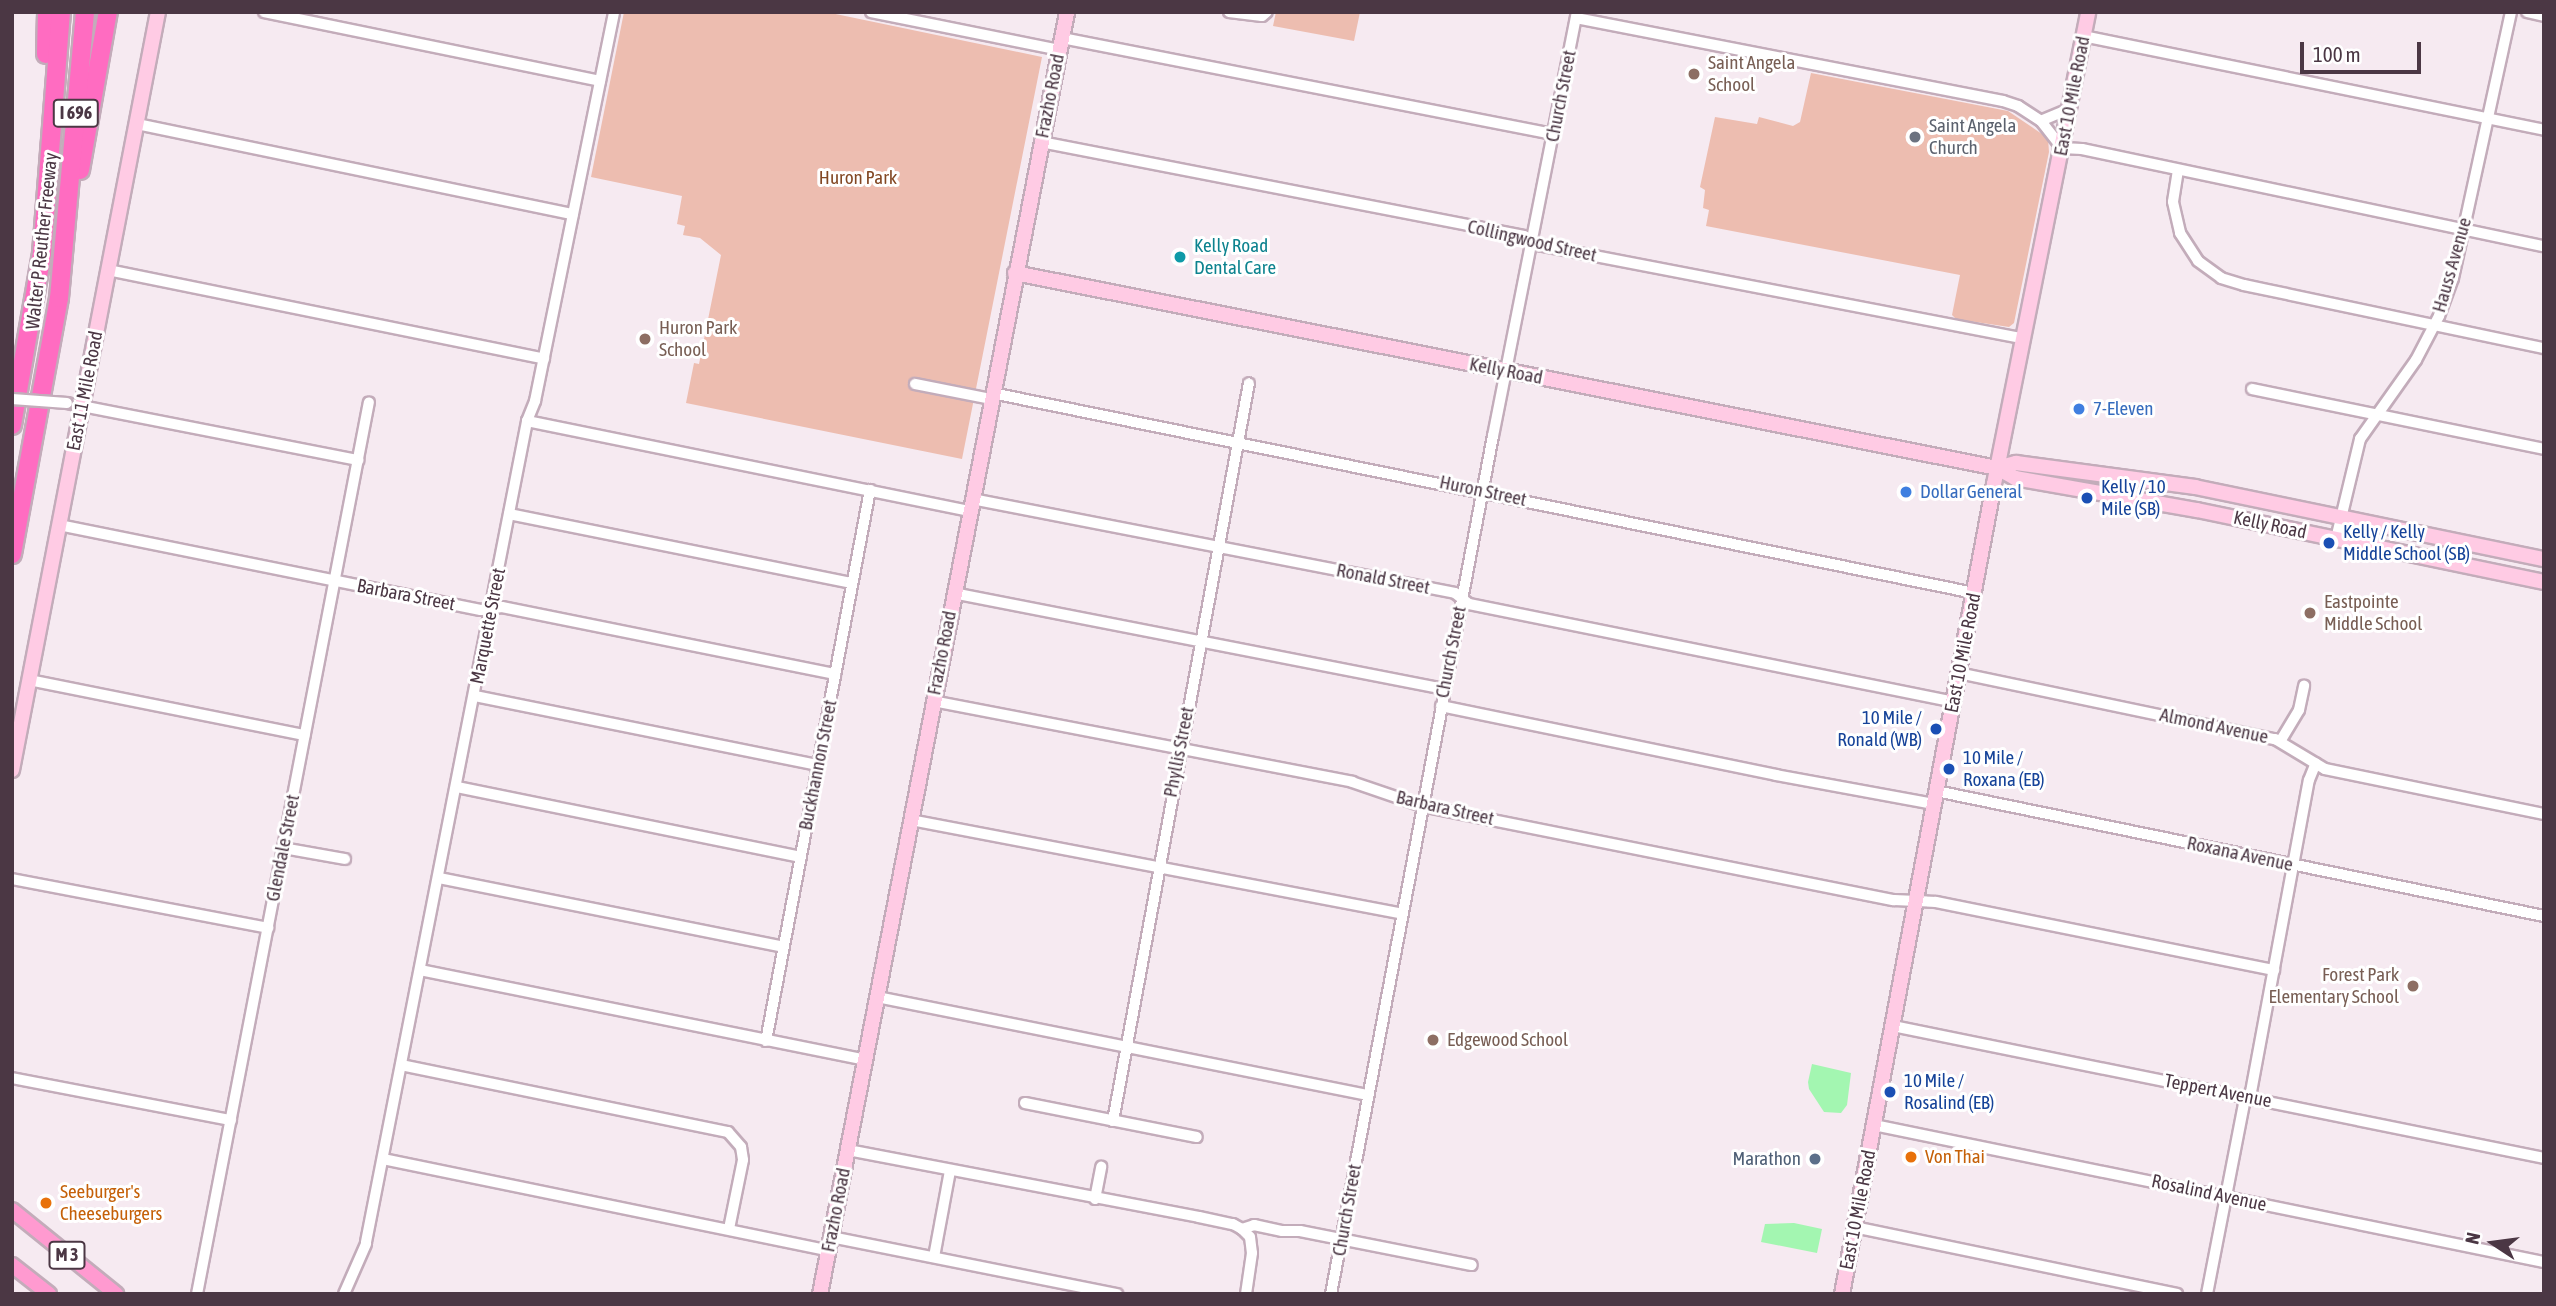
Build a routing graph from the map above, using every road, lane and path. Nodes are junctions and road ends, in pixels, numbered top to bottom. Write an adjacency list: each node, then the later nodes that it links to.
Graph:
1 (47, 12): 29 (highway)
2 (61, 12): 29 (highway, Walter P Reuther Freeway / I 696)
3 (85, 12): 30 (highway, Walter P Reuther Freeway / I 696)
4 (108, 12): 30 (highway)
5 (158, 12): 23 (street, East 11 Mile Road)
6 (264, 12): 19 (street)
7 (614, 12): 19 (street, Marquette Street)
8 (871, 12): 18 (street)
9 (1067, 12): 18 (street, Frazho Road)
10 (1229, 12): 11 (street)
11 (1267, 12)
12 (2511, 12): 21 (street, Hauss Avenue)
13 (2527, 12): 16 (street)
14 (2086, 13): 17 (street, East 10 Mile Road)
15 (1577, 15): 22 (street); 25 (street, Church Street)
16 (2544, 16)
17 (2083, 36): 20 (street, East 10 Mile Road); 21 (street)
18 (1060, 44): 25 (street); 26 (street, Frazho Road)
19 (600, 81): 31 (street, Marquette Street)
20 (2069, 108): 22 (street); 27 (street, East 10 Mile Road)
21 (2487, 118): 24 (street); 32 (street, Hauss Avenue)
22 (2041, 121): 27 (street)
23 (137, 124): 31 (street); 35 (street, East 11 Mile Road)
24 (2544, 130)
25 (1553, 134): 33 (street, Church Street)
26 (1041, 142): 33 (street, Collingwood Street); 36 (street, Frazho Road)
27 (2062, 148): 28 (street); 38 (street, East 10 Mile Road)
28 (2178, 170): 32 (street); 37 (street)
29 (46, 203): 40 (highway, Walter P Reuther Freeway / I 696)
30 (68, 214): 69 (highway, Walter P Reuther Freeway / I 696)
31 (573, 214): 41 (street, Marquette Street)
32 (2464, 230): 34 (street); 37 (street, Hauss Avenue)
33 (1531, 241): 38 (street, Collingwood Street); 42 (street, Church Street)
34 (2544, 246)
35 (108, 270): 41 (street); 49 (street, East 11 Mile Road)
36 (1015, 273): 42 (street, Kelly Road); 46 (street, Frazho Road)
37 (2434, 325): 39 (street); 50 (street, Hauss Avenue)
38 (2023, 338): 56 (street, East 10 Mile Road)
39 (2544, 348)
40 (26, 354): 47 (highway); 52 (highway, Walter P Reuther Freeway / I 696)
41 (544, 359): 51 (street, Marquette Street)
42 (1505, 372): 56 (street, Kelly Road); 59 (street, Church Street)
43 (1248, 383): 53 (street, Phyllis Street)
44 (915, 384): 46 (street, Huron Street)
45 (2252, 389): 50 (street)
46 (991, 396): 53 (street, Huron Street); 62 (street, Frazho Road)
47 (12, 397): 49 (street, bridge)
48 (369, 402): 55 (street, Glendale Street)
49 (82, 404): 55 (street); 66 (street, East 11 Mile Road)
50 (2377, 415): 54 (street); 65 (street, Hauss Avenue)
51 (527, 421): 58 (street, Ronald Street); 64 (street, Marquette Street)
52 (12, 425)
53 (1239, 442): 59 (street, Huron Street); 68 (street, Phyllis Street)
54 (2544, 449)
55 (358, 460): 71 (street, Glendale Street)
56 (1997, 468): 57 (street, Kelly Road); 60 (street, Kelly Road); 75 (street, East 10 Mile Road)
57 (2169, 482): 60 (street); 61 (street, Kelly Road)
58 (870, 490): 62 (street, Ronald Street); 73 (street, Buckhannon Street)
59 (1482, 491): 75 (street, Huron Street); 76 (street, Church Street)
60 (2104, 494): 63 (street, Kelly Road)
61 (2242, 497): 63 (street); 65 (street, Kelly Road)
62 (971, 505): 68 (street, Ronald Street); 74 (street, Frazho Road)
63 (2197, 510): 67 (street, Kelly Road)
64 (509, 514): 73 (street); 77 (street, Marquette Street)
65 (2341, 517): 67 (street, Hauss Avenue); 70 (street, Kelly Road)
66 (59, 525): 71 (street, Barbara Street); 81 (street, East 11 Mile Road)
67 (2336, 539): 72 (street, Kelly Road)
68 (1217, 546): 76 (street, Ronald Street); 78 (street, Phyllis Street)
69 (12, 554)
70 (2544, 559)
71 (334, 580): 77 (street, Barbara Street); 88 (street, Glendale Street)
72 (2544, 582)
73 (852, 583): 80 (street, Buckhannon Street)
74 (953, 593): 78 (street); 85 (street, Frazho Road)
75 (1974, 593): 79 (street, East 10 Mile Road)
76 (1462, 598): 83 (street, Church Street); 86 (street, Ronald Street)
77 (491, 609): 80 (street, Barbara Street); 84 (street, Marquette Street)
78 (1200, 641): 83 (street); 90 (street, Phyllis Street)
79 (1958, 673): 86 (street, East 10 Mile Road); 89 (street, Almond Avenue)
80 (835, 674): 92 (street, Buckhannon Street)
81 (29, 680): 88 (street); 93 (street, East 11 Mile Road)
82 (2304, 686): 89 (street)
83 (1444, 689): 87 (street, Church Street)
84 (475, 696): 92 (street); 94 (street, Marquette Street)
85 (933, 701): 90 (street, Barbara Street); 98 (street, Frazho Road)
86 (1954, 702): 95 (street, East 10 Mile Road)
87 (1441, 706): 95 (street, Roxana Avenue); 96 (street, Church Street)
88 (305, 735): 99 (street, Glendale Street)
89 (2281, 740): 91 (street, Almond Avenue)
90 (1180, 749): 96 (street, Barbara Street); 103 (street, Phyllis Street)
91 (2316, 763): 97 (street, Almond Avenue); 102 (street)
92 (818, 765): 100 (street, Buckhannon Street)
93 (12, 770)
94 (457, 787): 100 (street); 104 (street, Marquette Street)
95 (1935, 798): 102 (street, Roxana Avenue); 106 (street, East 10 Mile Road)
96 (1422, 806): 106 (street, Barbara Street); 107 (street, Church Street)
97 (2544, 814)
98 (911, 820): 103 (street); 113 (street, Frazho Road)
99 (283, 848): 101 (street); 109 (street, Glendale Street)
100 (801, 856): 110 (street, Buckhannon Street)
101 (345, 859)
102 (2293, 865): 108 (street, Roxana Avenue); 112 (street)
103 (1157, 868): 107 (street); 116 (street, Phyllis Street)
104 (439, 878): 110 (street); 111 (street, Marquette Street)
105 (12, 879): 109 (street)
106 (1916, 900): 112 (street, Barbara Street); 114 (street, East 10 Mile Road)
107 (1402, 914): 120 (street, Church Street)
108 (2544, 916)
109 (268, 928): 123 (street, Glendale Street)
110 (783, 947): 115 (street, Buckhannon Street)
111 (420, 970): 115 (street); 118 (street, Marquette Street)
112 (2274, 970): 121 (street)
113 (877, 996): 116 (street); 117 (street, Frazho Road)
114 (1893, 1026): 121 (street, Teppert Avenue); 125 (street, East 10 Mile Road)
115 (766, 1041): 117 (street)
116 (1127, 1049): 120 (street); 124 (street, Phyllis Street)
117 (865, 1060): 127 (street, Frazho Road)
118 (401, 1065): 129 (street, Marquette Street); 136 (street)
119 (12, 1077): 123 (street)
120 (1368, 1095): 138 (street, Church Street)
121 (2248, 1097): 128 (street, Teppert Avenue); 132 (street)
122 (1025, 1103): 124 (street)
123 (231, 1120): 146 (street, Glendale Street)
124 (1112, 1121): 126 (street)
125 (1874, 1125): 132 (street, Rosalind Avenue); 135 (street, East 10 Mile Road)
126 (1197, 1137)
127 (848, 1150): 131 (street); 139 (street, Frazho Road)
128 (2544, 1157)
129 (383, 1159): 136 (street); 147 (street, Marquette Street)
130 (1101, 1167): 133 (street)
131 (950, 1171): 133 (street); 140 (street)
132 (2227, 1196): 141 (street, Rosalind Avenue); 154 (street)
133 (1095, 1199): 137 (street)
134 (15, 1214): 145 (main road, M 3)
135 (1854, 1227): 152 (street, East 10 Mile Road); 153 (street)
136 (729, 1229): 139 (street)
137 (1242, 1229): 138 (street); 150 (street)
138 (1341, 1239): 143 (street); 151 (street, Church Street)
139 (830, 1243): 140 (street); 148 (street, Frazho Road)
140 (934, 1257): 149 (street)
141 (2544, 1262)
142 (12, 1265): 144 (main road, M 3)
143 (1472, 1265)
144 (48, 1294)
145 (116, 1294)
146 (197, 1294)
147 (344, 1294)
148 (820, 1294)
149 (1117, 1294)
150 (1245, 1294)
151 (1331, 1294)
152 (1842, 1294)
153 (2177, 1294)
154 (2207, 1294)

